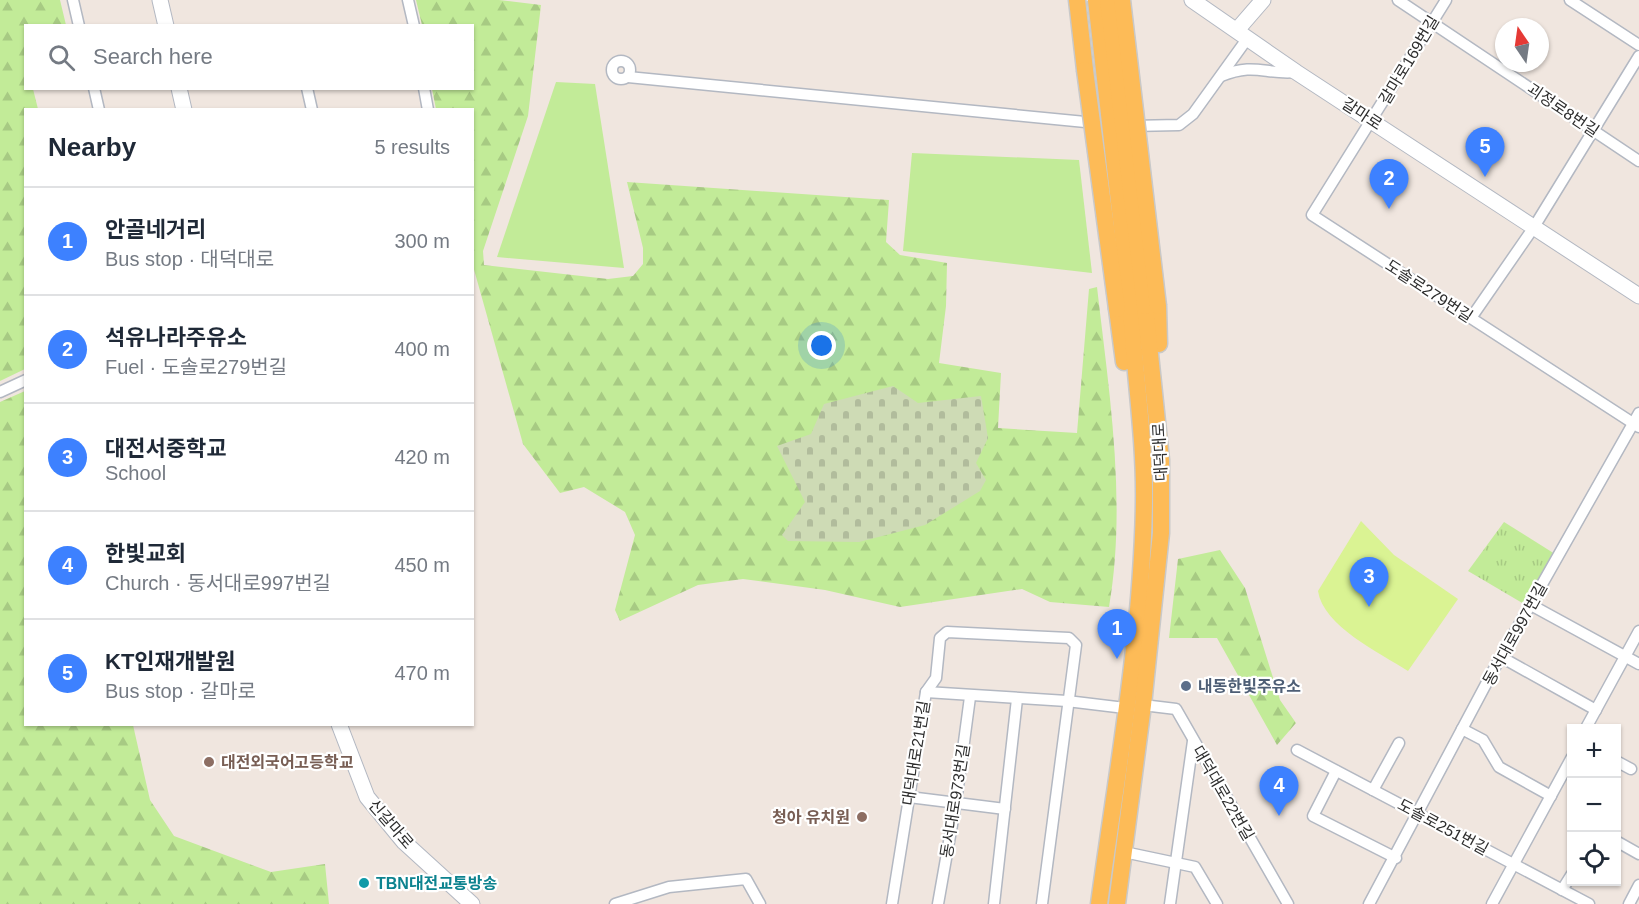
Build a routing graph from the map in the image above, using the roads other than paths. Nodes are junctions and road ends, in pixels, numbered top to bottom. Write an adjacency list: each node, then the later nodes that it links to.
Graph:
1 (73, 0): 14 (street)
2 (160, 0): 15 (main road)
3 (408, 0): 16 (street)
4 (1096, 0): 36 (main road, 대덕대로, bridge)
5 (1108, 0): 36 (main road, 대덕대로, bridge)
6 (1122, 0): 36 (main road, bridge)
7 (1192, 0): 17 (main road, 갈마로)
8 (1263, 0): 17 (main road)
9 (1398, 0): 13 (street, 괴정로8번길)
10 (1446, 0): 13 (street, 갈마로169번길)
11 (1570, 0): 18 (street)
12 (1074, 2): 36 (main road, bridge)
13 (1431, 23): 31 (street, 갈마로169번길); 32 (street, 괴정로8번길)
14 (79, 24)
15 (166, 24)
16 (414, 24)
17 (1242, 34): 20 (main road, 갈마로); 21 (street)
18 (1639, 45)
19 (1639, 56): 32 (street)
20 (1296, 72): 21 (street); 31 (main road, 갈마로)
21 (1221, 76): 22 (street)
22 (628, 77)
23 (94, 90): 27 (street)
24 (179, 90): 28 (main road)
25 (307, 90): 29 (street)
26 (424, 90): 30 (street)
27 (99, 108)
28 (184, 108)
29 (312, 108)
30 (428, 108)
31 (1372, 120): 34 (main road, 갈마로); 37 (street, 도솔로279번길)
32 (1594, 131): 33 (street, 괴정로8번길); 34 (street)
33 (1639, 161)
34 (1534, 227): 35 (main road, 갈마로); 37 (street)
35 (1639, 296)
36 (1138, 307): 51 (main road, 대덕대로); 52 (main road, 대덕대로)
37 (1471, 318): 41 (street, 도솔로279번길)
38 (24, 381): 39 (street)
39 (0, 392)
40 (1639, 413): 41 (street, 동서대로997번길)
41 (1636, 425): 42 (street, 동서대로997번길)
42 (1531, 605): 44 (street); 45 (street, 동서대로997번길)
43 (1639, 632): 44 (street)
44 (1624, 656): 46 (street); 53 (street)
45 (1501, 657): 53 (street); 56 (street, 동서대로997번길)
46 (1639, 664)
47 (926, 692): 48 (street, 대덕대로21번길); 50 (street); 66 (street, 대덕대로21번길)
48 (969, 697): 49 (street, 대덕대로21번길); 67 (street, 동서대로973번길)
49 (1017, 699): 50 (street, 대덕대로21번길); 68 (street)
50 (1067, 701): 52 (street, 대덕대로21번길); 85 (street)
51 (1143, 705): 57 (street, 대덕대로22번길); 71 (main road, 대덕대로)
52 (1125, 708): 86 (main road, 대덕대로)
53 (1596, 710): 54 (street)
54 (1589, 724)
55 (340, 726): 79 (main road, 신갈마로)
56 (1462, 729): 65 (street); 69 (street, 동서대로997번길)
57 (1193, 741): 74 (street); 90 (street, 대덕대로22번길)
58 (1399, 743): 64 (street)
59 (1298, 750): 63 (street, 도솔로251번길)
60 (1621, 763): 62 (street)
61 (1567, 766): 65 (street)
62 (1631, 769)
63 (1336, 771): 64 (street, 도솔로251번길); 73 (street)
64 (1373, 790): 69 (street, 도솔로251번길)
65 (1551, 796): 75 (street)
66 (909, 797): 67 (street); 82 (street, 대덕대로21번길)
67 (956, 802): 68 (street); 83 (street, 동서대로973번길)
68 (1005, 809): 84 (street)
69 (1419, 814): 73 (street, 동서대로997번길); 75 (street, 도솔로251번길)
70 (1621, 843): 72 (street)
71 (1124, 852): 74 (street); 87 (main road, 대덕대로)
72 (1639, 854)
73 (1396, 858): 91 (street, 동서대로997번길)
74 (1176, 862): 88 (street); 89 (street)
75 (1514, 864): 78 (street, 도솔로251번길); 92 (street)
76 (1567, 882): 78 (street)
77 (1639, 885): 94 (street)
78 (1562, 890): 93 (street, 도솔로251번길)
79 (472, 904)
80 (615, 904): 81 (street)
81 (760, 904)
82 (892, 904)
83 (938, 904)
84 (994, 904)
85 (1042, 904)
86 (1099, 904)
87 (1117, 904)
88 (1170, 904)
89 (1217, 904)
90 (1288, 904)
91 (1370, 904)
92 (1492, 904)
93 (1589, 904)
94 (1629, 904)

